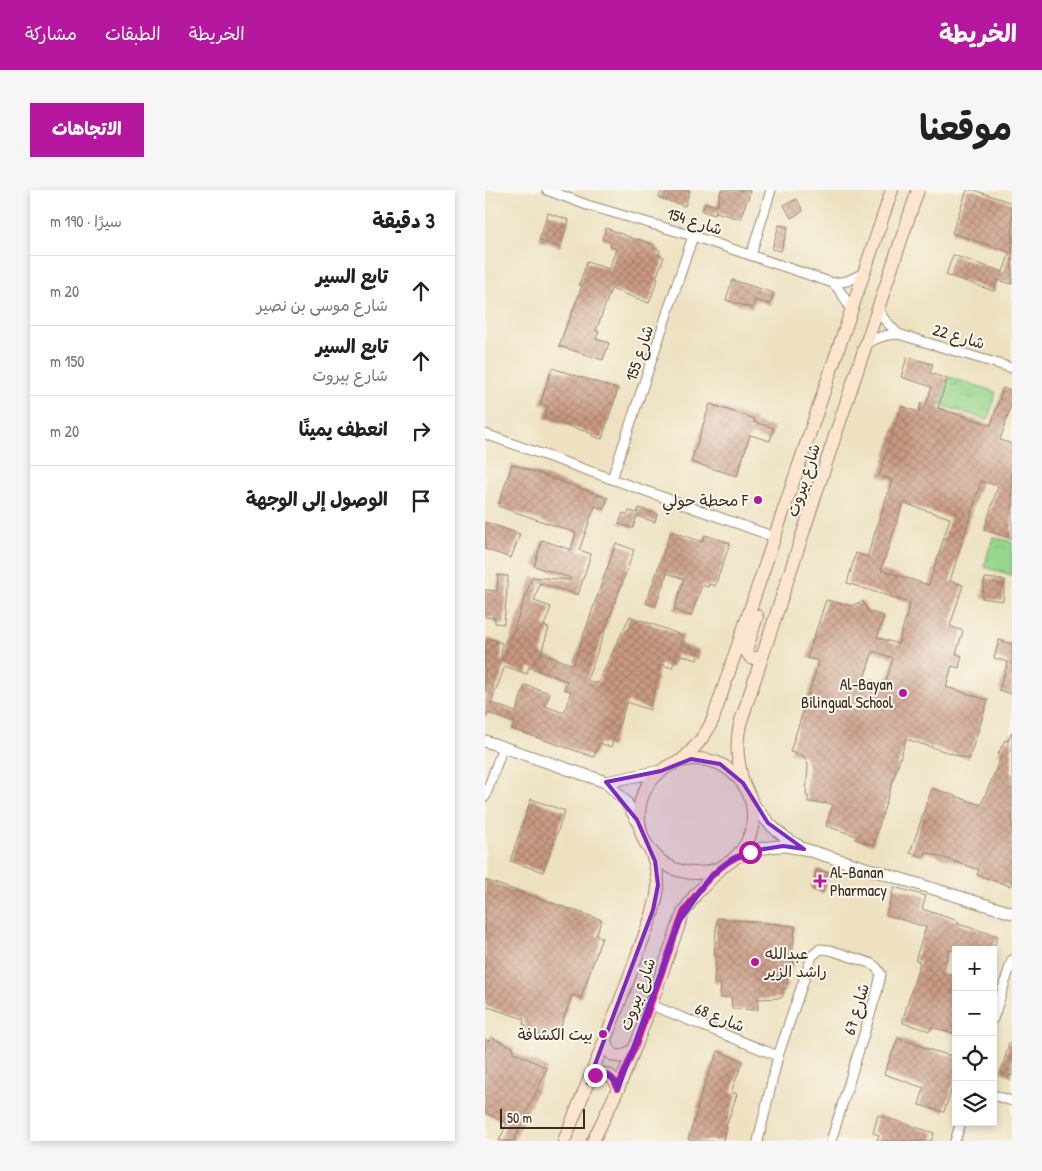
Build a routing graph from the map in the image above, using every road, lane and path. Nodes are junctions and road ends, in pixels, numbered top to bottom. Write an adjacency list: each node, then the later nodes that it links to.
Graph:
1 (547, 190): 5 (street, شارع 154)
2 (771, 190): 6 (street)
3 (892, 190): 7 (main road, شارع بيروت)
4 (918, 190): 9 (main road, شارع بيروت)
5 (693, 236): 6 (street, شارع 154); 17 (street, شارع 155)
6 (751, 255): 8 (street, شارع 154)
7 (865, 273): 8 (street); 10 (main road, شارع بيروت)
8 (833, 283): 10 (street)
9 (878, 309): 11 (street); 12 (main road, شارع بيروت)
10 (851, 312): 14 (main road, شارع بيروت)
11 (898, 334): 12 (street, شارع 22); 13 (street, شارع 22)
12 (865, 345): 16 (main road, شارع بيروت)
13 (1012, 368)
14 (812, 428): 16 (main road); 18 (main road, شارع بيروت)
15 (485, 434): 17 (street)
16 (835, 436): 20 (main road, شارع بيروت)
17 (612, 479): 18 (street)
18 (775, 537): 19 (main road, شارع بيروت)
19 (769, 556): 20 (main road); 23 (main road, شارع بيروت)
20 (761, 658): 26 (main road, شارع بيروت)
21 (485, 741): 22 (street)
22 (503, 747): 25 (street); 27 (street)
23 (681, 761): 24 (main road); 26 (main road)
24 (661, 771): 25 (street); 29 (main road)
25 (605, 782): 29 (street)
26 (743, 783): 28 (main road)
27 (485, 797)
28 (751, 800): 30 (street); 32 (main road)
29 (640, 825): 31 (main road)
30 (805, 849): 32 (street); 33 (street)
31 (651, 852): 32 (main road); 37 (main road, شارع بيروت)
32 (729, 862): 35 (main road, شارع بيروت)
33 (1012, 913)
34 (1012, 960): 36 (street)
35 (651, 1005): 38 (main road, شارع بيروت); 39 (street, شارع 68)
36 (997, 1007)
37 (605, 1040): 38 (main road); 40 (main road, شارع بيروت)
38 (633, 1050): 41 (main road, شارع بيروت)
39 (778, 1056): 47 (street, شارع 67); 48 (street, شارع 67)
40 (588, 1083): 41 (main road); 45 (main road, شارع بيروت)
41 (617, 1089): 46 (main road, شارع بيروت)
42 (997, 1096): 43 (street)
43 (1012, 1100)
44 (960, 1126): 49 (street)
45 (564, 1141)
46 (593, 1141)
47 (758, 1141)
48 (831, 1141)
49 (955, 1141)

